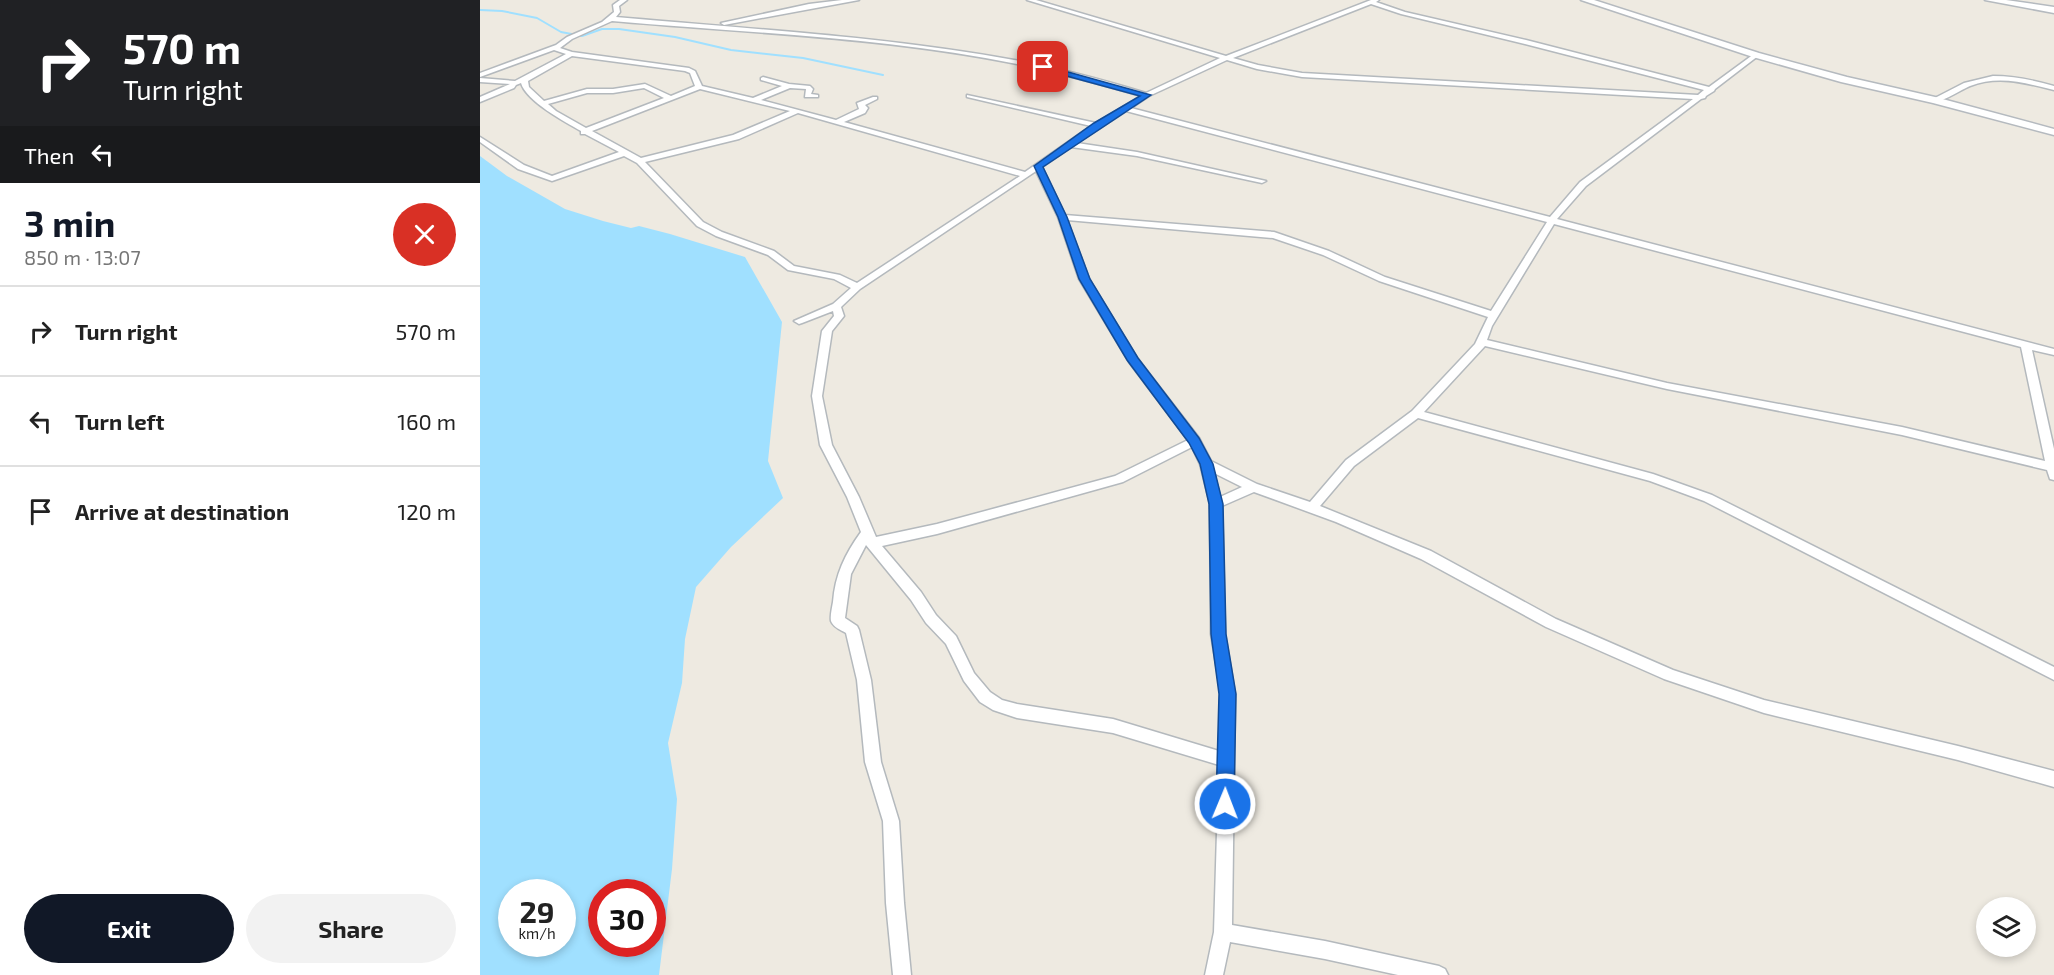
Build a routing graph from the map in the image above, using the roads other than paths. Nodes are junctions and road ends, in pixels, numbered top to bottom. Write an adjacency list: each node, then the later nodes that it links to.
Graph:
1 (624, 0): 9 (street)
2 (856, 0): 10 (street)
3 (1030, 0): 14 (street)
4 (1585, 0): 13 (street)
5 (1989, 0): 8 (street)
6 (2010, 0): 8 (street)
7 (1374, 1): 14 (street); 23 (street)
8 (2054, 8)
9 (612, 19): 10 (street); 11 (street)
10 (715, 27): 24 (street)
11 (556, 47): 12 (street); 15 (street)
12 (571, 54): 18 (street); 21 (street)
13 (1756, 55): 23 (street); 32 (street)
14 (1226, 58): 24 (street); 27 (street)
15 (480, 75)
16 (763, 79): 20 (street)
17 (480, 80): 19 (street)
18 (524, 82): 19 (street); 33 (street)
19 (514, 83): 30 (street)
20 (789, 86): 25 (street); 31 (street)
21 (699, 87): 29 (street); 31 (street)
22 (2054, 88): 32 (street)
23 (1712, 90): 27 (street)
24 (1147, 95): 34 (street)
25 (816, 96)
26 (969, 96): 37 (street)
27 (1703, 97): 48 (street)
28 (875, 98): 36 (street)
29 (672, 99): 33 (street); 38 (street)
30 (480, 100)
31 (754, 100): 35 (street)
32 (1935, 100): 39 (street)
33 (544, 103): 38 (street)
34 (1124, 108): 37 (street); 48 (street)
35 (797, 111): 36 (street); 43 (street)
36 (837, 122): 45 (street)
37 (1097, 125): 41 (street)
38 (584, 132): 42 (street)
39 (2054, 132)
40 (480, 139): 42 (street)
41 (1070, 144): 44 (street); 46 (street)
42 (624, 153): 43 (street)
43 (640, 160): 49 (street)
44 (1038, 166): 45 (street); 47 (street)
45 (1026, 175): 49 (street)
46 (1262, 181)
47 (1062, 217): 51 (street); 57 (street)
48 (1552, 220): 51 (street); 54 (street)
49 (857, 287): 50 (street)
50 (836, 306): 52 (street); 63 (street)
51 (1493, 315): 53 (street)
52 (799, 321)
53 (1482, 342): 56 (street); 59 (street)
54 (2026, 344): 55 (street); 59 (street)
55 (2054, 352)
56 (1416, 414): 62 (street); 64 (street)
57 (1195, 441): 58 (street); 63 (street)
58 (1206, 464): 60 (street); 61 (street)
59 (2053, 471)
60 (1253, 487): 61 (street); 62 (street)
61 (1216, 504): 65 (street)
62 (1312, 508): 66 (street)
63 (870, 538): 65 (street); 68 (street)
64 (2054, 674)
65 (1226, 760): 67 (street)
66 (2054, 779)
67 (1223, 932): 69 (street); 70 (street)
68 (902, 975)
69 (1214, 975)
70 (1439, 975)

